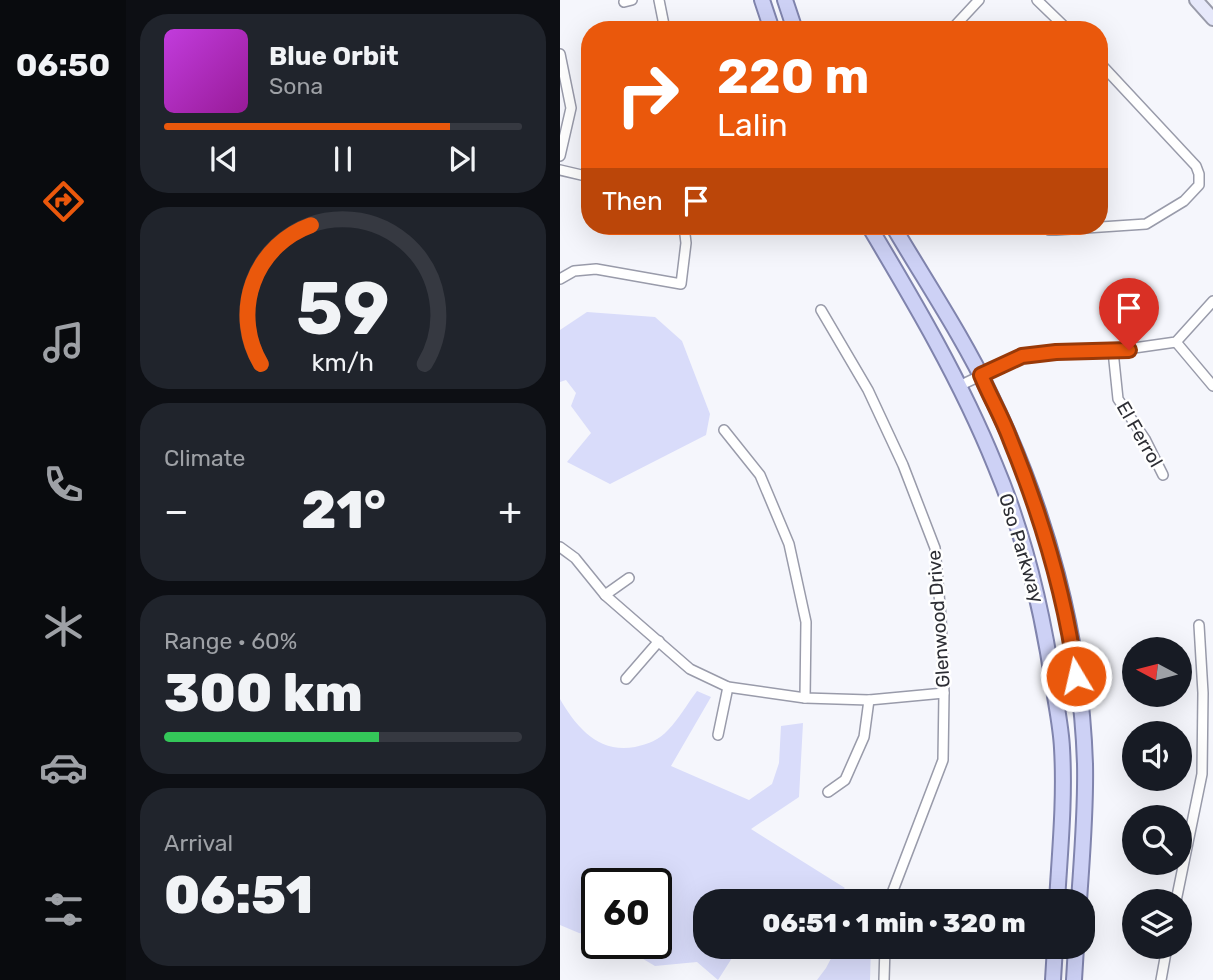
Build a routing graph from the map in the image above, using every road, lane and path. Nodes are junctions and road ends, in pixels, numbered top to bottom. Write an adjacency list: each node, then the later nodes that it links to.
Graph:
1 (661, 0): 8 (street)
2 (762, 0): 9 (main road)
3 (785, 0): 10 (main road)
4 (979, 0): 11 (street)
5 (1037, 0): 12 (street)
6 (1196, 0): 7 (main road)
7 (1213, 19)
8 (664, 21)
9 (769, 21)
10 (792, 21)
11 (959, 21)
12 (1059, 21)
13 (560, 54): 15 (street)
14 (1108, 72): 18 (street)
15 (560, 156)
16 (560, 170): 17 (street)
17 (581, 175)
18 (1108, 226)
19 (685, 235): 22 (street)
20 (874, 235): 28 (main road, Oso Parkway)
21 (899, 235): 27 (main road, Oso Parkway)
22 (560, 279)
23 (1213, 301): 25 (street)
24 (821, 310): 39 (street, Glenwood Drive)
25 (1176, 342): 26 (street); 29 (street)
26 (1113, 351): 27 (street); 31 (street, El Ferrol)
27 (981, 375): 28 (street); 47 (main road, Oso Parkway)
28 (959, 386): 46 (main road, Oso Parkway)
29 (1213, 386)
30 (723, 430): 41 (street)
31 (1163, 475)
32 (560, 547): 34 (street)
33 (629, 579): 34 (street)
34 (605, 595): 36 (street)
35 (1199, 625): 40 (street)
36 (659, 641): 37 (street); 38 (street)
37 (626, 679)
38 (728, 687): 41 (street); 43 (street)
39 (944, 693): 42 (street); 45 (street, Glenwood Drive)
40 (1208, 694): 48 (street)
41 (805, 698): 42 (street)
42 (869, 700): 44 (street)
43 (718, 735)
44 (828, 792)
45 (894, 889)
46 (1058, 889)
47 (1080, 889)
48 (1178, 889)
49 (884, 959): 53 (street)
50 (1054, 959): 54 (main road)
51 (1075, 959): 55 (main road)
52 (1165, 959): 56 (street)
53 (884, 980)
54 (1052, 980)
55 (1074, 980)
56 (1161, 980)

